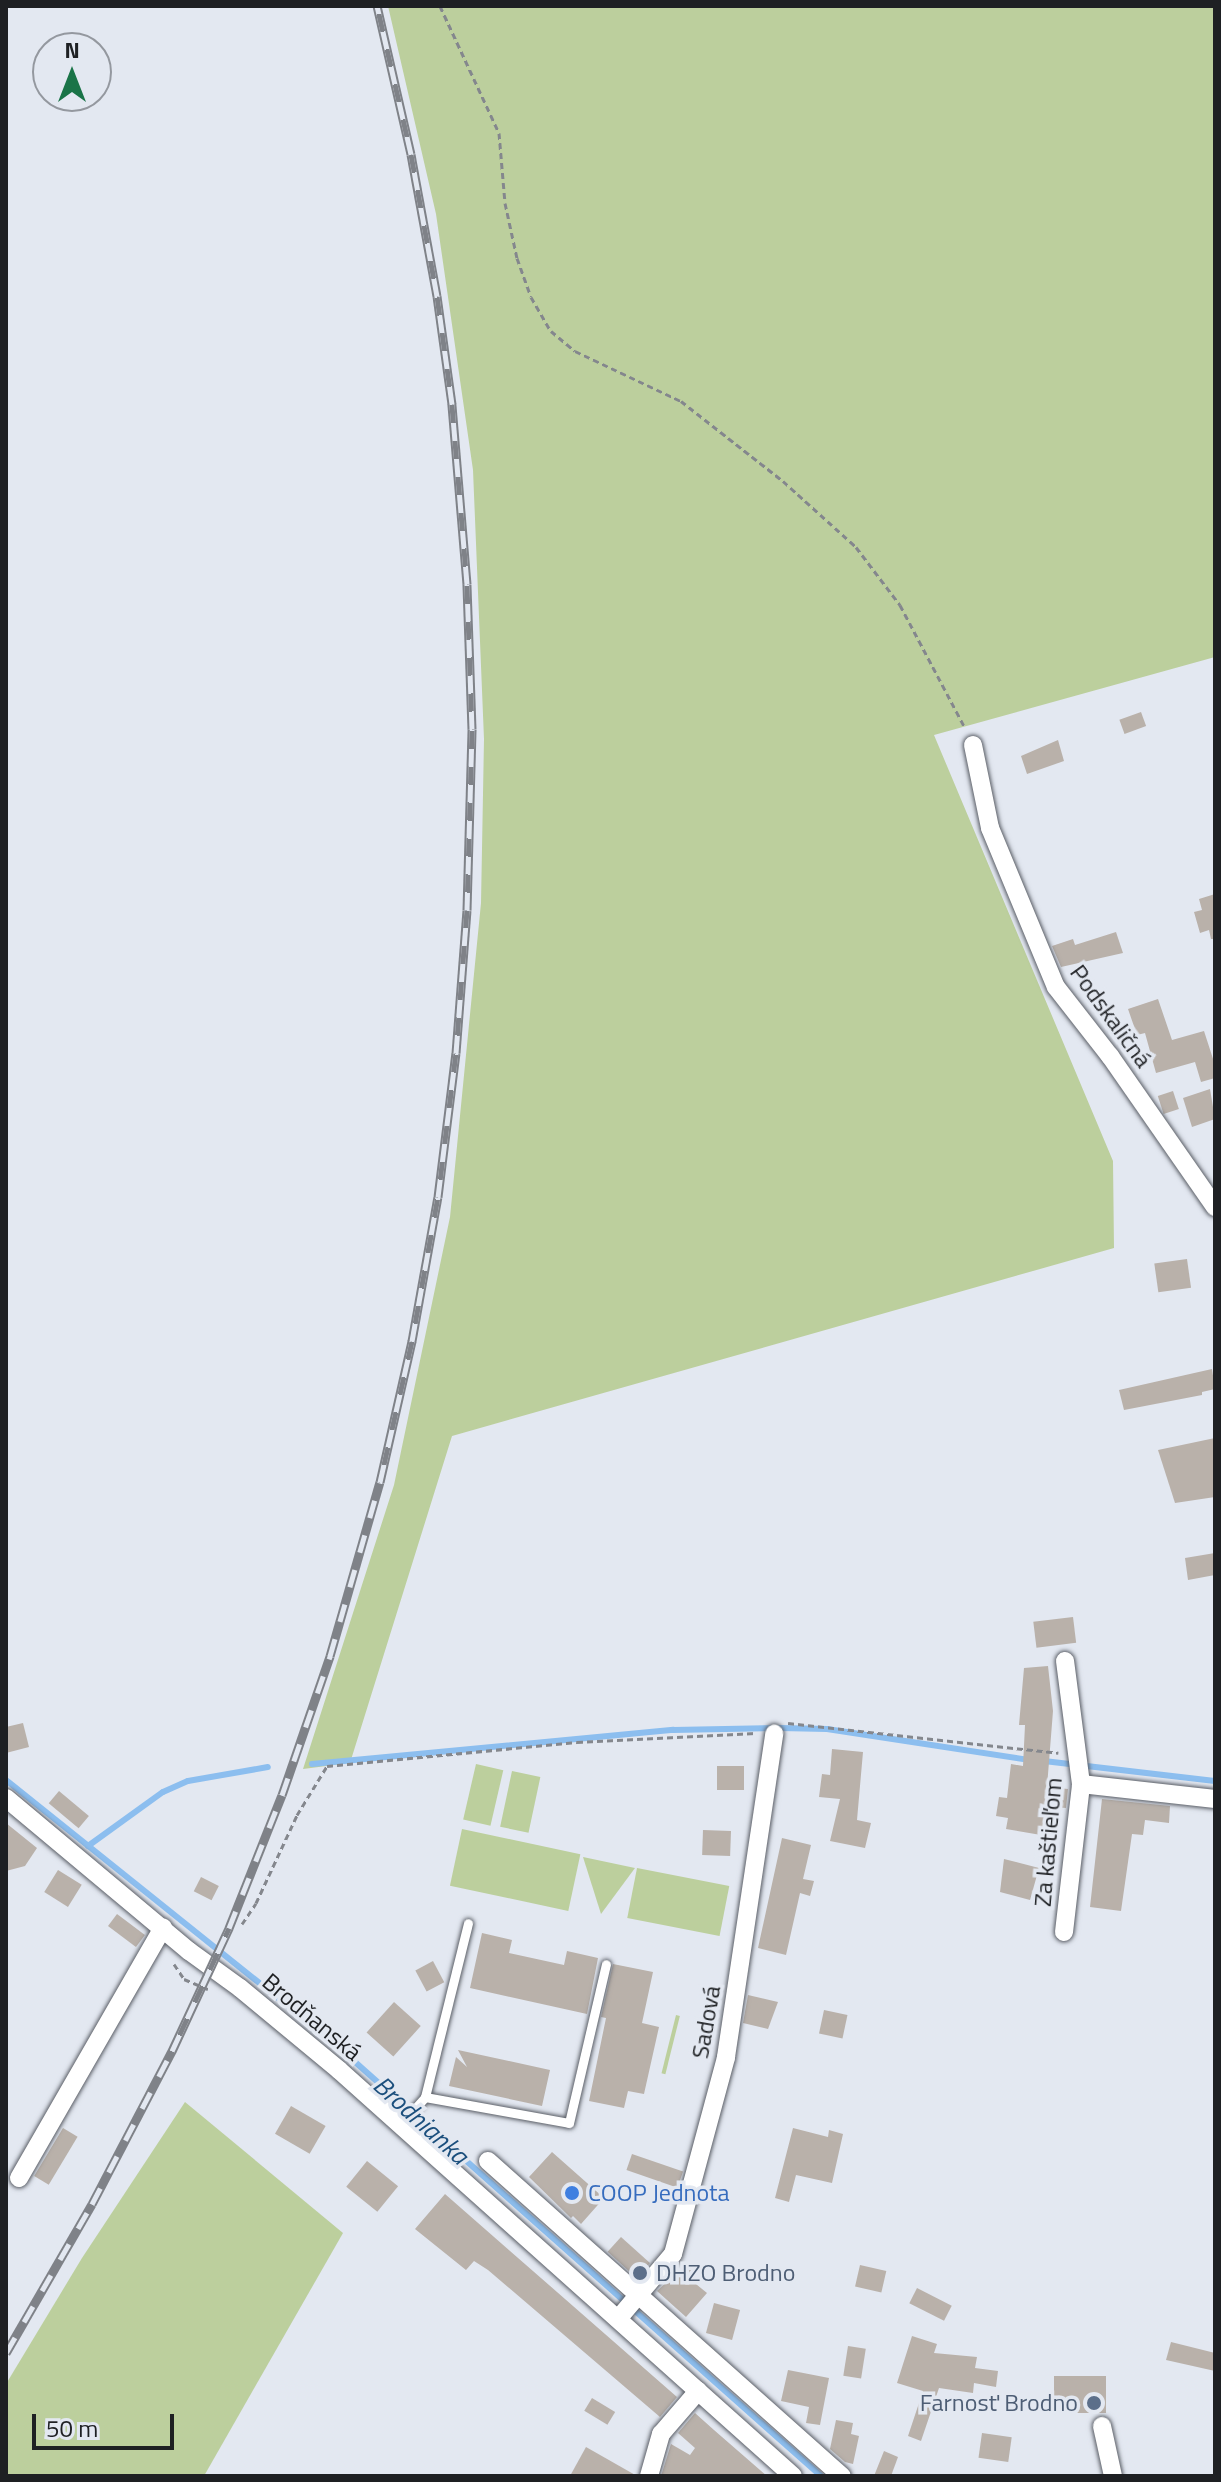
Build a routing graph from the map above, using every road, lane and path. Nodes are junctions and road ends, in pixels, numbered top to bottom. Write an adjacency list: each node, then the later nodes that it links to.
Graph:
1 (440, 6): 2 (path)
2 (973, 745): 3 (street, Podskaličná)
3 (1215, 1207)
4 (1065, 1661): 6 (street, Za kaštieľom)
5 (780, 1730): 6 (path); 10 (path); 18 (street, Sadová)
6 (1079, 1766): 8 (street); 12 (street, Za kaštieľom)
7 (6, 1798): 11 (street, Brodňanská)
8 (1215, 1799)
9 (468, 1923): 14 (lane)
10 (242, 1924)
11 (163, 1928): 15 (street, Brodňanská); 17 (street)
12 (1064, 1932)
13 (606, 1964): 14 (lane)
14 (421, 2102): 15 (lane)
15 (403, 2122): 18 (street, Brodňanská)
16 (488, 2161): 18 (street, Brodňanská)
17 (19, 2178)
18 (630, 2307): 19 (street, Brodňanská); 23 (street, Brodňanská)
19 (698, 2391): 21 (street, Brodňanská); 22 (street)
20 (1102, 2426): 24 (street)
21 (783, 2473)
22 (649, 2476)
23 (842, 2476)
24 (1113, 2476)

